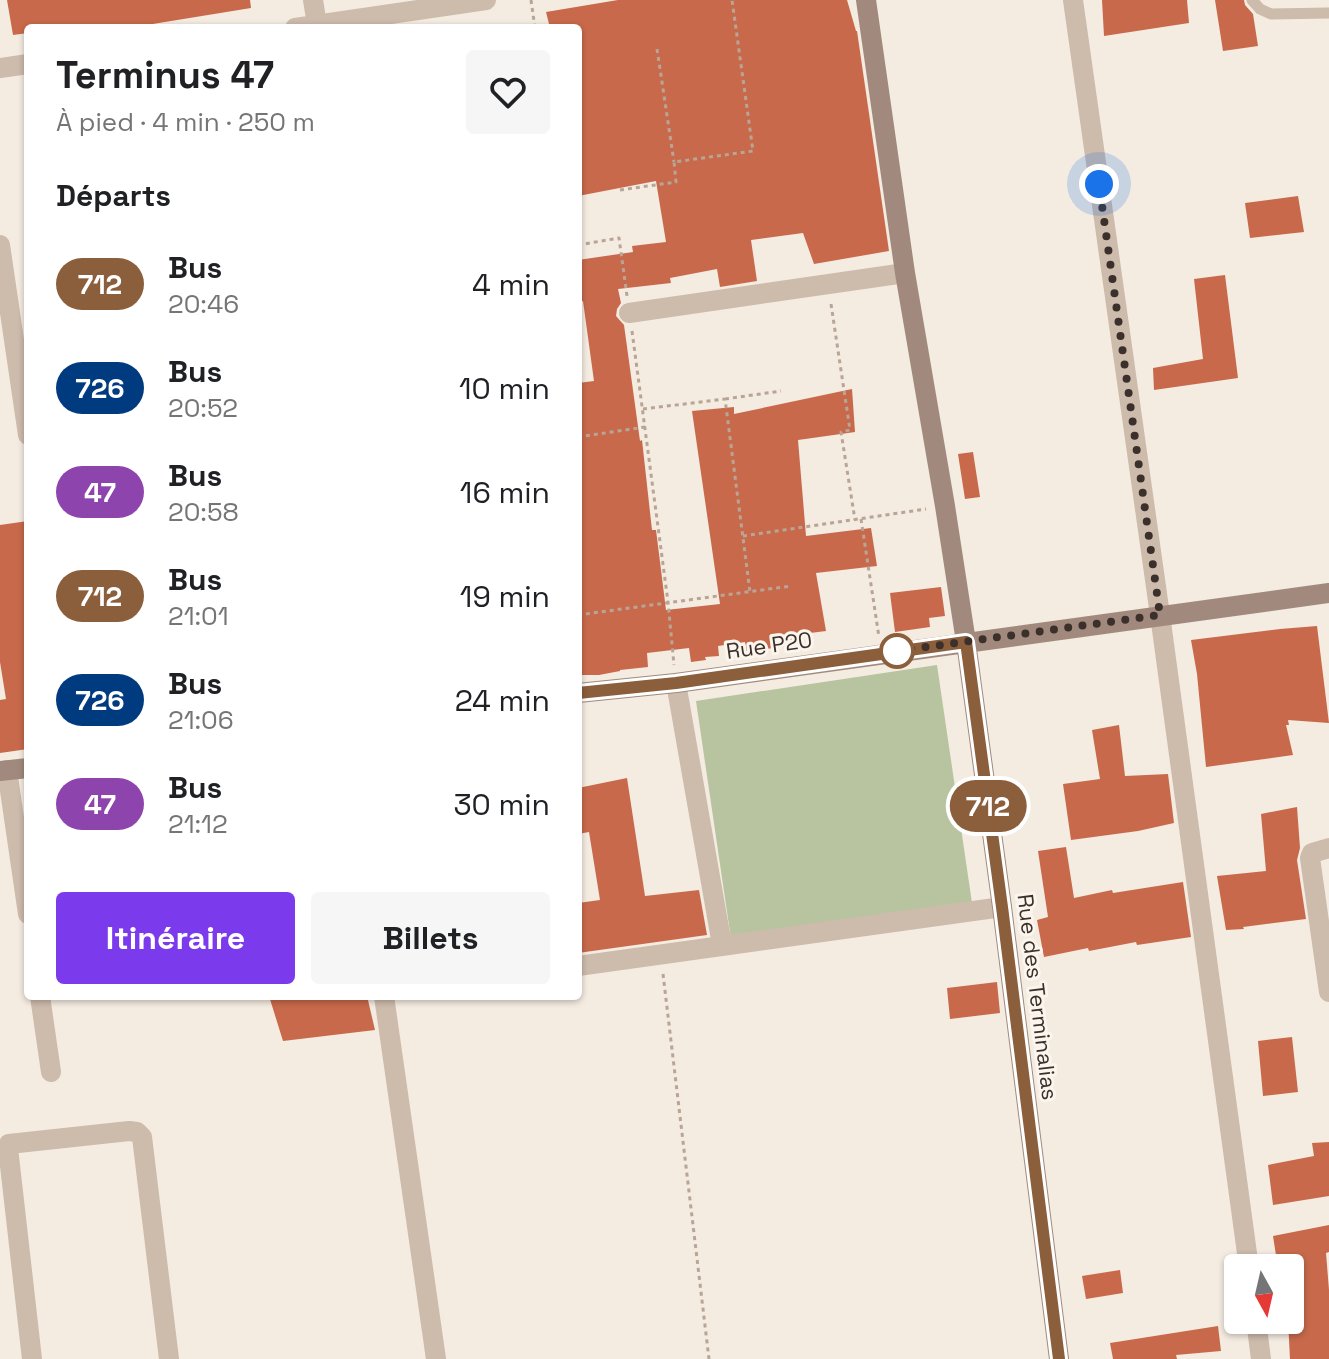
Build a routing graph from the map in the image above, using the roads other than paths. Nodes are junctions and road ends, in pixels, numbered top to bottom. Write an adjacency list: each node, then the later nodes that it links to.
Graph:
1 (313, 0): 7 (street)
2 (486, 0): 8 (street)
3 (866, 0): 12 (street, Rue des Terminalias)
4 (1073, 0): 16 (street)
5 (1252, 0): 6 (lane)
6 (1329, 13)
7 (317, 24)
8 (324, 24)
9 (24, 65): 10 (street)
10 (0, 68)
11 (0, 245): 14 (street)
12 (905, 273): 13 (street); 17 (street, Rue des Terminalias)
13 (629, 313)
14 (24, 408)
15 (1329, 593): 16 (street, Rue P20)
16 (1160, 615): 17 (street, Rue P20); 31 (street)
17 (966, 642): 18 (street, Rue P20); 23 (street, Rue des Terminalias)
18 (676, 683): 19 (street, Rue P20); 24 (street)
19 (582, 693)
20 (12, 770): 22 (street)
21 (1329, 848): 25 (street)
22 (24, 878)
23 (1002, 907): 24 (street); 36 (street, Rue des Terminalias)
24 (722, 945): 26 (street)
25 (1326, 945): 27 (street)
26 (582, 966)
27 (1329, 992)
28 (41, 1000): 30 (street)
29 (385, 1000): 35 (street)
30 (51, 1072)
31 (1247, 1254)
32 (1258, 1334): 37 (street)
33 (32, 1359): 34 (street)
34 (169, 1359)
35 (436, 1359)
36 (1059, 1359)
37 (1261, 1359)

